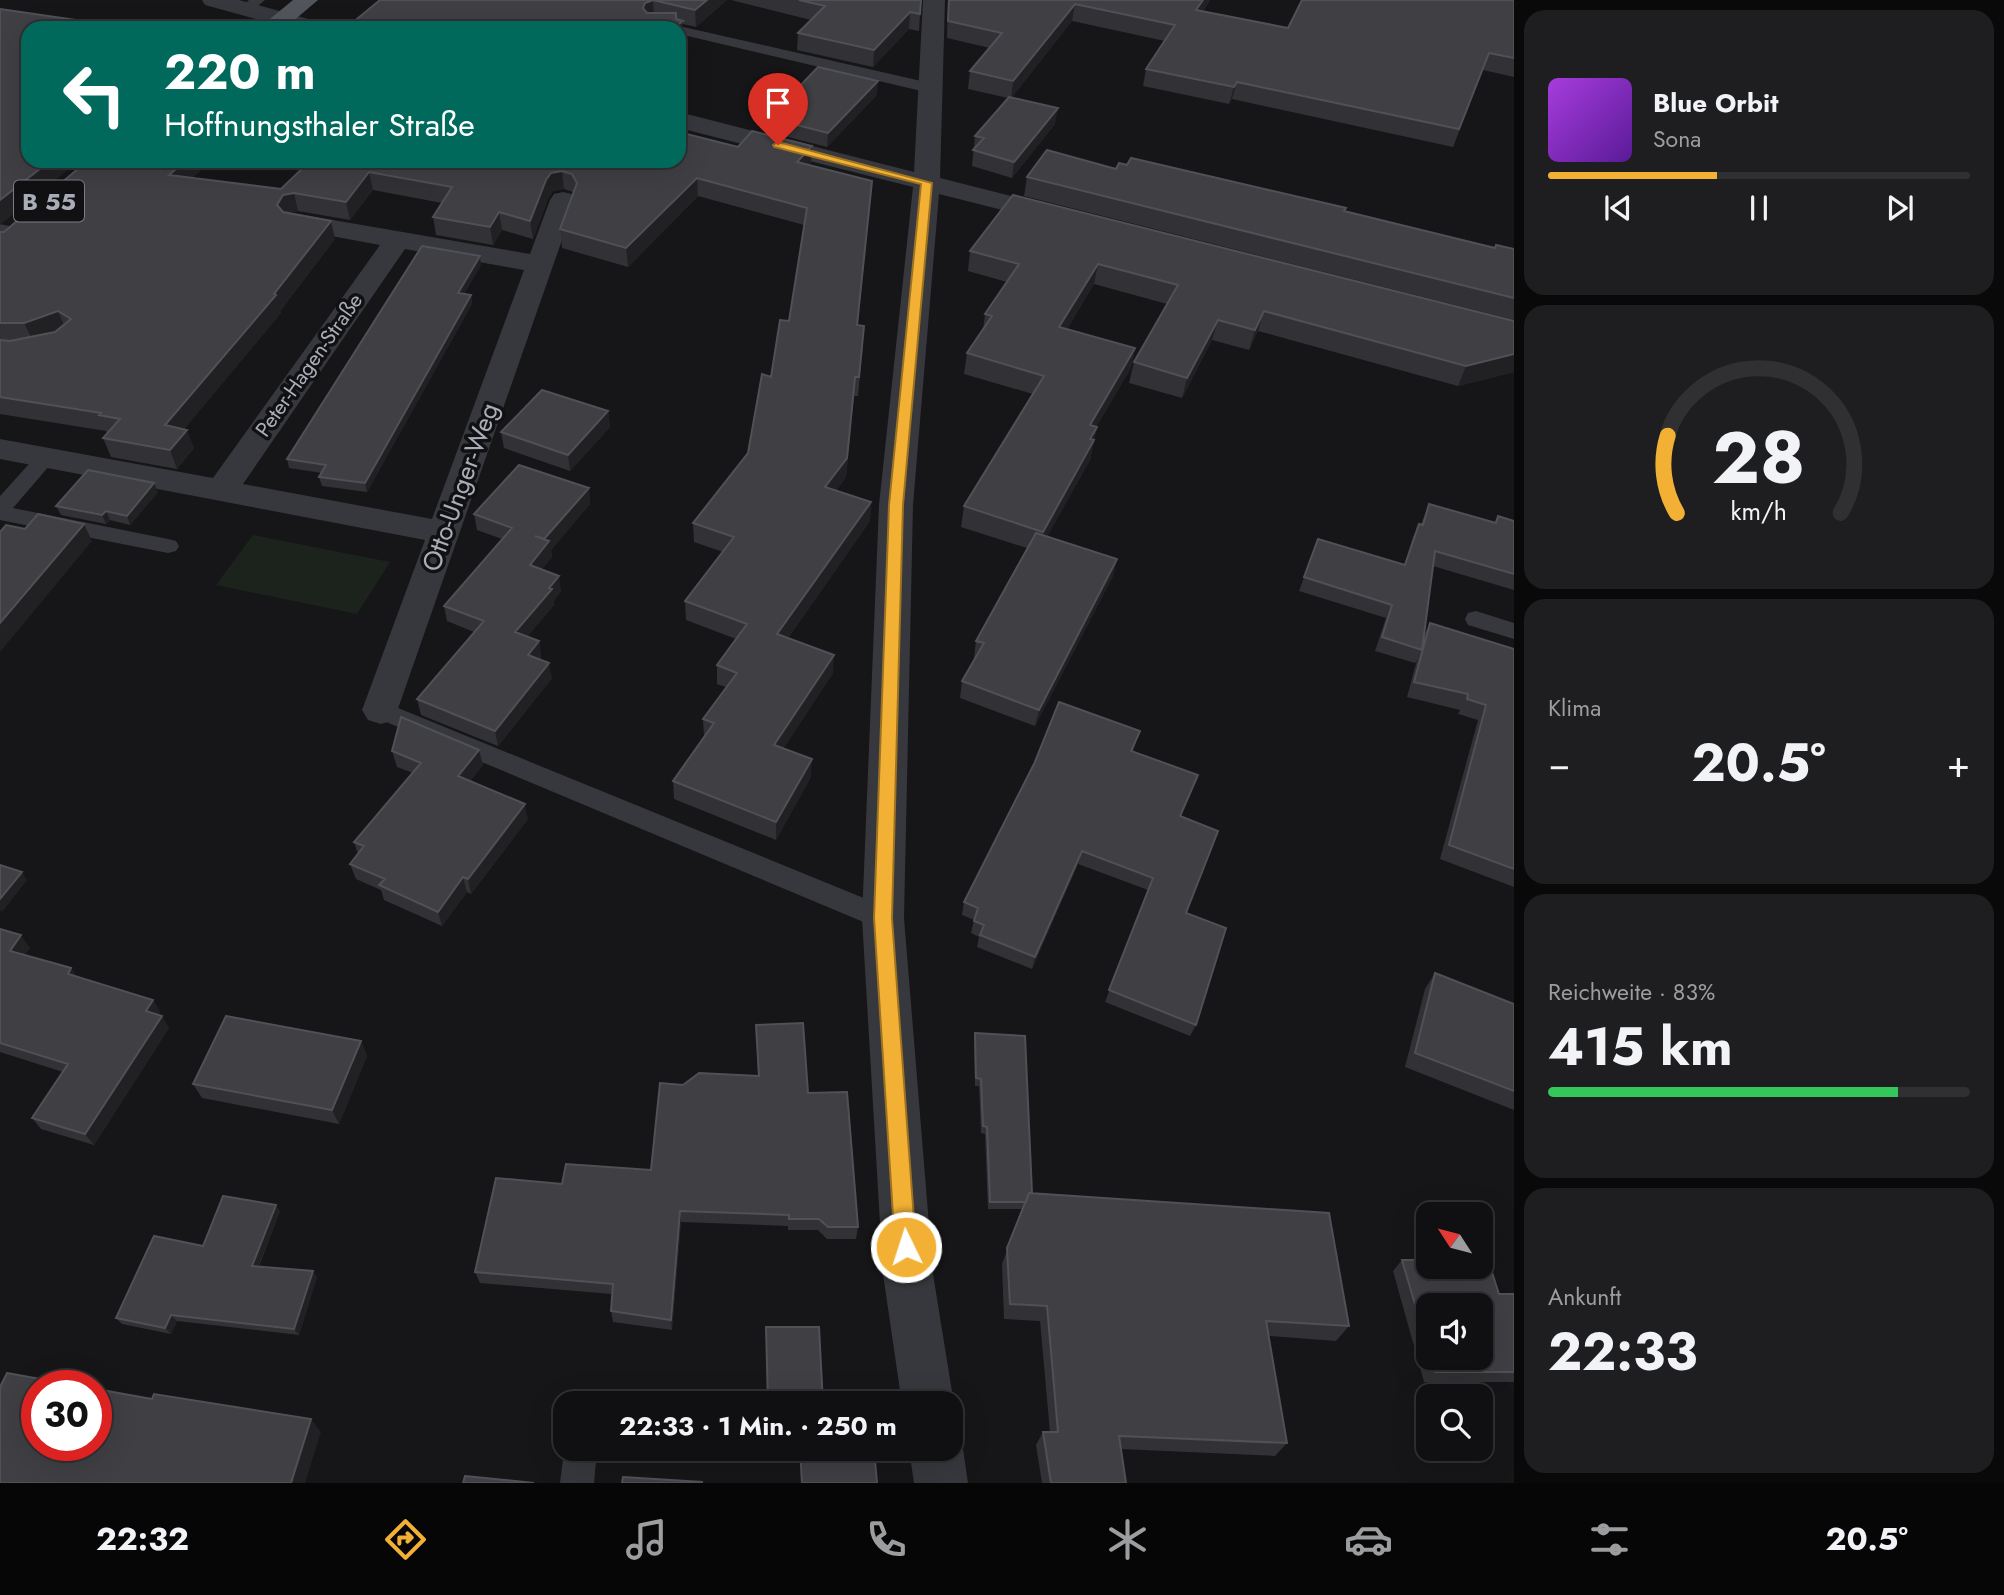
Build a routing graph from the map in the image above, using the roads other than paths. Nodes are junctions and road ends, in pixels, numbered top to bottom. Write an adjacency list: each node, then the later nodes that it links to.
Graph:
1 (213, 0): 4 (street)
2 (307, 0): 6 (main road)
3 (934, 0): 8 (street)
4 (252, 4): 5 (street)
5 (272, 21)
6 (280, 21)
7 (686, 32): 8 (lane)
8 (930, 88): 10 (street)
9 (686, 122): 10 (street)
10 (927, 183): 12 (street); 25 (street)
11 (563, 200): 15 (street, Otto-Unger-Weg)
12 (1075, 220)
13 (298, 222): 14 (street)
14 (398, 239): 15 (street); 18 (street, Peter-Hagen-Straße)
15 (540, 264): 20 (street, Otto-Unger-Weg)
16 (0, 449): 17 (street)
17 (47, 458): 18 (street); 19 (lane)
18 (221, 491): 20 (street)
19 (0, 511): 21 (lane)
20 (443, 532): 24 (street, Otto-Unger-Weg)
21 (168, 547)
22 (1476, 619): 23 (lane)
23 (1514, 631)
24 (381, 710): 25 (lane)
25 (883, 918): 26 (street)
26 (926, 1391)
27 (579, 1461): 29 (lane)
28 (938, 1461): 30 (street)
29 (577, 1483)
30 (941, 1483)

